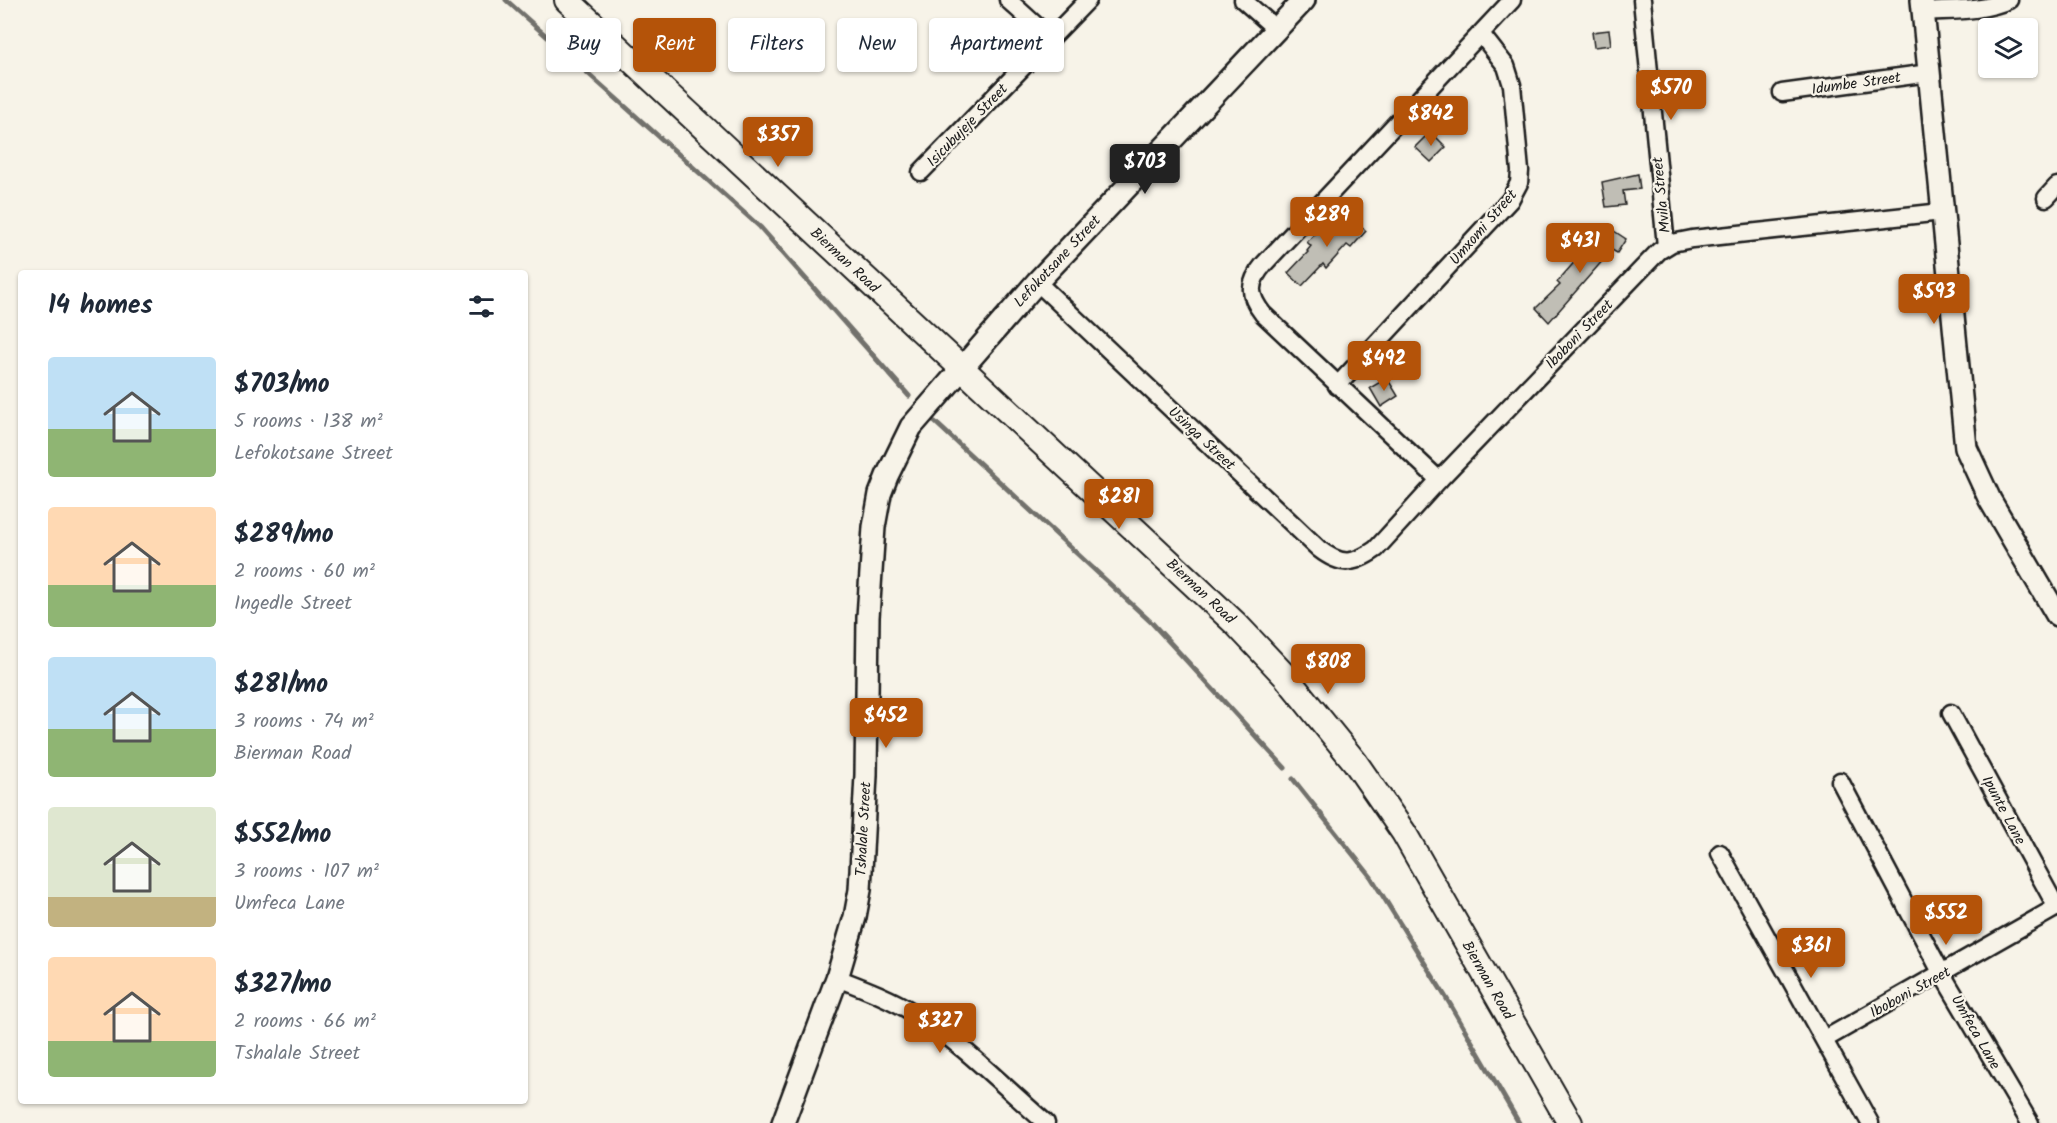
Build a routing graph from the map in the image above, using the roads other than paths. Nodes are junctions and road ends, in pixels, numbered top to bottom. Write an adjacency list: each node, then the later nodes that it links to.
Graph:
1 (567, 0): 22 (main road, Bierman Road)
2 (583, 0): 22 (main road, Bierman Road)
3 (1008, 0): 11 (street)
4 (1088, 0): 12 (street, Isicubujeje Street)
5 (1243, 0): 13 (street)
6 (1304, 0): 13 (street, Lefokotsane Street)
7 (1512, 0): 14 (street)
8 (1642, 0): 20 (street, Mvila Street)
9 (2008, 0): 10 (street)
10 (1922, 6): 16 (street)
11 (1028, 18)
12 (1064, 25)
13 (1276, 29): 21 (street, Lefokotsane Street)
14 (1481, 34): 23 (street, Umxomi Street); 23 (street)
15 (1019, 72): 18 (street, Isicubujeje Street)
16 (1929, 73): 17 (street, Idumbe Street); 19 (street)
17 (1782, 93)
18 (921, 172)
19 (1942, 212): 20 (street); 26 (street)
20 (1666, 246): 24 (street, Iboboni Street)
21 (1037, 282): 22 (street, Lefokotsane Street); 25 (street, Usinga Street)
22 (964, 364): 32 (street, Tshalale Street); 36 (main road, Bierman Road); 37 (main road, Bierman Road)
23 (1337, 386): 24 (street)
24 (1439, 480): 25 (street, Iboboni Street)
25 (1376, 549)
26 (2056, 613)
27 (1951, 712): 30 (street, Ipunte Lane)
28 (1839, 781): 31 (street, Umfeca Lane)
29 (1720, 853): 33 (street)
30 (2057, 908): 31 (street, Iboboni Street)
31 (1942, 974): 33 (street, Iboboni Street); 39 (street, Umfeca Lane)
32 (837, 978): 34 (street, Tshalale Street); 35 (street)
33 (1825, 1039): 38 (street)
34 (783, 1123)
35 (1046, 1123)
36 (1570, 1123)
37 (1579, 1123)
38 (1870, 1123)
39 (2030, 1123)

